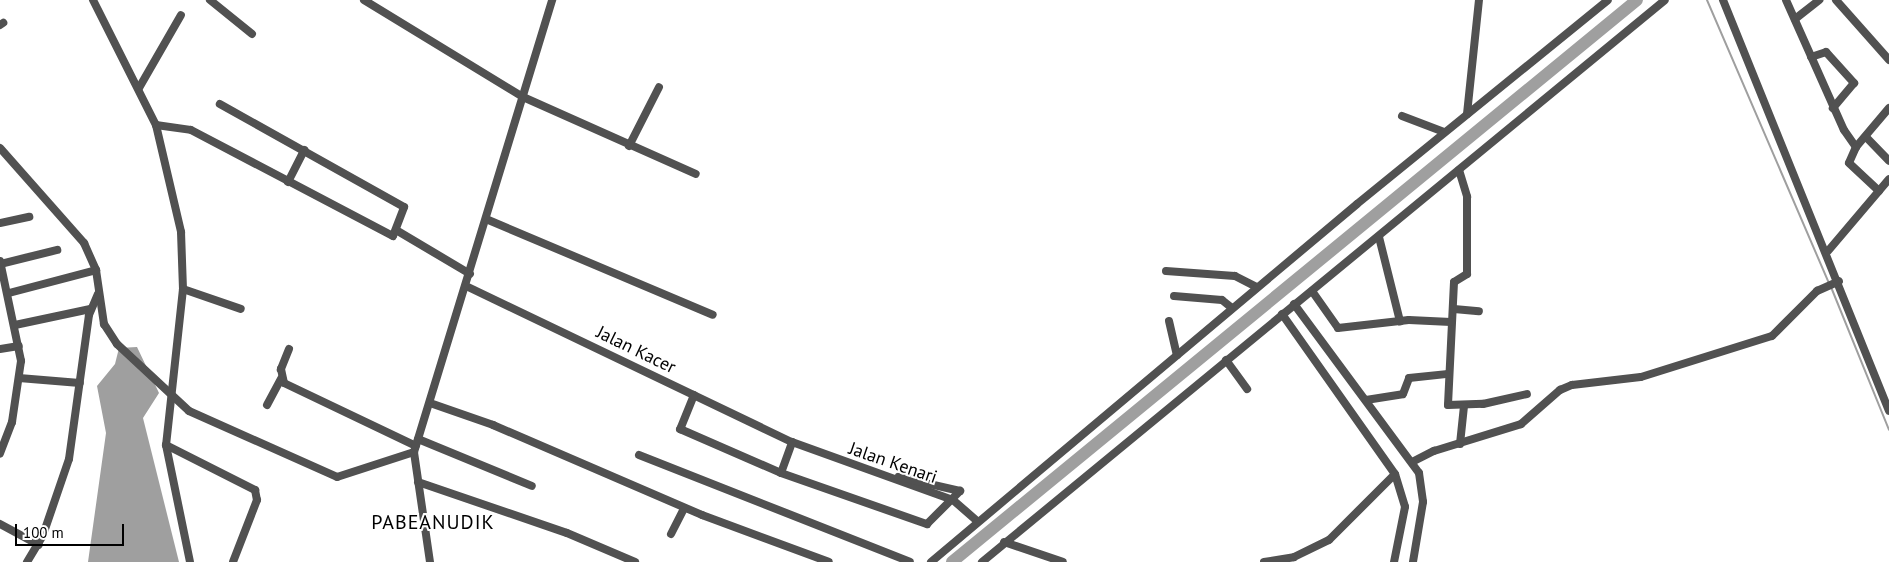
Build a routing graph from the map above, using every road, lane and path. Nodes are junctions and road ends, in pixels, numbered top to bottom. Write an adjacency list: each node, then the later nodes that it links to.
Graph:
1 (93, 0): 18 (street)
2 (210, 0): 14 (street)
3 (365, 0): 19 (street)
4 (552, 0): 19 (street)
5 (1479, 0): 23 (street)
6 (1608, 0): 23 (street)
7 (1665, 0): 33 (street)
8 (1723, 0): 44 (street)
9 (1786, 0): 13 (street)
10 (1819, 0): 13 (street)
11 (1836, 0): 16 (street)
12 (182, 15): 18 (street)
13 (1795, 20): 15 (street)
14 (252, 34)
15 (1812, 57): 21 (street); 21 (street)
16 (1889, 60)
17 (659, 87): 28 (street)
18 (139, 88): 25 (street)
19 (523, 97): 28 (street); 39 (street)
20 (220, 104): 31 (street)
21 (1833, 108): 29 (street)
22 (1888, 110): 27 (street)
23 (1467, 114): 26 (street)
24 (1402, 116): 26 (street)
25 (156, 125): 36 (street); 52 (street)
26 (1444, 132): 51 (street)
27 (1866, 137): 29 (street); 32 (street)
28 (629, 146): 34 (street)
29 (1856, 147): 37 (street)
30 (0, 148): 46 (street)
31 (304, 150): 36 (street); 41 (street)
32 (1889, 162)
33 (1459, 170): 42 (street); 61 (street)
34 (696, 174)
35 (1889, 179): 37 (street)
36 (288, 182): 41 (street)
37 (1878, 191): 44 (street)
38 (28, 217): 40 (street)
39 (486, 219): 48 (street); 63 (street)
40 (0, 223)
41 (396, 230): 48 (street)
42 (1379, 237): 53 (street); 65 (street)
43 (57, 250): 45 (street)
44 (1828, 251): 49 (street)
45 (0, 263): 54 (street)
46 (96, 270): 54 (street); 55 (street)
47 (1166, 271): 51 (street)
48 (470, 274): 50 (street)
49 (1836, 283): 84 (street); 86 (street)
50 (466, 286): 79 (street, Jalan Kacer); 81 (street)
51 (1257, 287): 57 (street)
52 (183, 289): 59 (street); 87 (street)
53 (1312, 290): 60 (street); 65 (street)
54 (9, 293): 67 (street)
55 (98, 294): 58 (street); 88 (street, bridge)
56 (1174, 296): 57 (street)
57 (1232, 308): 71 (street)
58 (90, 309): 67 (street); 76 (street)
59 (241, 309)
60 (1288, 309): 72 (street); 80 (street); 94 (street)
61 (1454, 310): 62 (street); 66 (street)
62 (1478, 311)
63 (712, 315)
64 (1169, 321): 71 (street)
65 (1400, 321): 66 (street)
66 (1451, 322): 73 (street)
67 (15, 325): 68 (street)
68 (19, 346): 69 (street); 74 (street)
69 (0, 349)
70 (289, 350): 75 (street)
71 (1177, 355): 99 (street)
72 (1226, 360): 77 (street); 102 (street)
73 (1446, 374): 80 (street); 83 (street)
74 (19, 378): 76 (street); 89 (street)
75 (281, 379): 82 (street); 88 (street)
76 (80, 383): 103 (street)
77 (1247, 389)
78 (1527, 394): 83 (street)
79 (694, 395): 85 (street, Jalan Kacer); 92 (street)
80 (1366, 400): 91 (street)
81 (430, 403): 88 (street); 98 (street)
82 (267, 405)
83 (1464, 406): 86 (street)
84 (1889, 411)
85 (792, 442): 92 (street); 93 (street, Jalan Kenari)
86 (1460, 444): 91 (street)
87 (166, 445): 105 (street); 106 (street)
88 (416, 445): 95 (street); 96 (street)
89 (0, 454)
90 (639, 455): 110 (street)
91 (1412, 462): 116 (street)
92 (781, 473): 97 (street)
93 (874, 473): 97 (street, Jalan Kenari); 97 (street)
94 (1395, 474): 114 (street); 115 (street)
95 (418, 482): 107 (street); 108 (street)
96 (532, 486)
97 (953, 500): 99 (street, Jalan Kenari)
98 (684, 508): 101 (street); 109 (street)
99 (978, 522): 111 (street)
100 (0, 524): 103 (street)
101 (671, 534)
102 (1004, 542): 112 (street); 113 (street)
103 (38, 545): 104 (street)
104 (27, 562)
105 (190, 562)
106 (233, 562)
107 (430, 562)
108 (635, 562)
109 (829, 562)
110 (910, 562)
111 (931, 562)
112 (982, 562)
113 (1063, 562)
114 (1264, 562)
115 (1394, 562)
116 (1413, 562)

